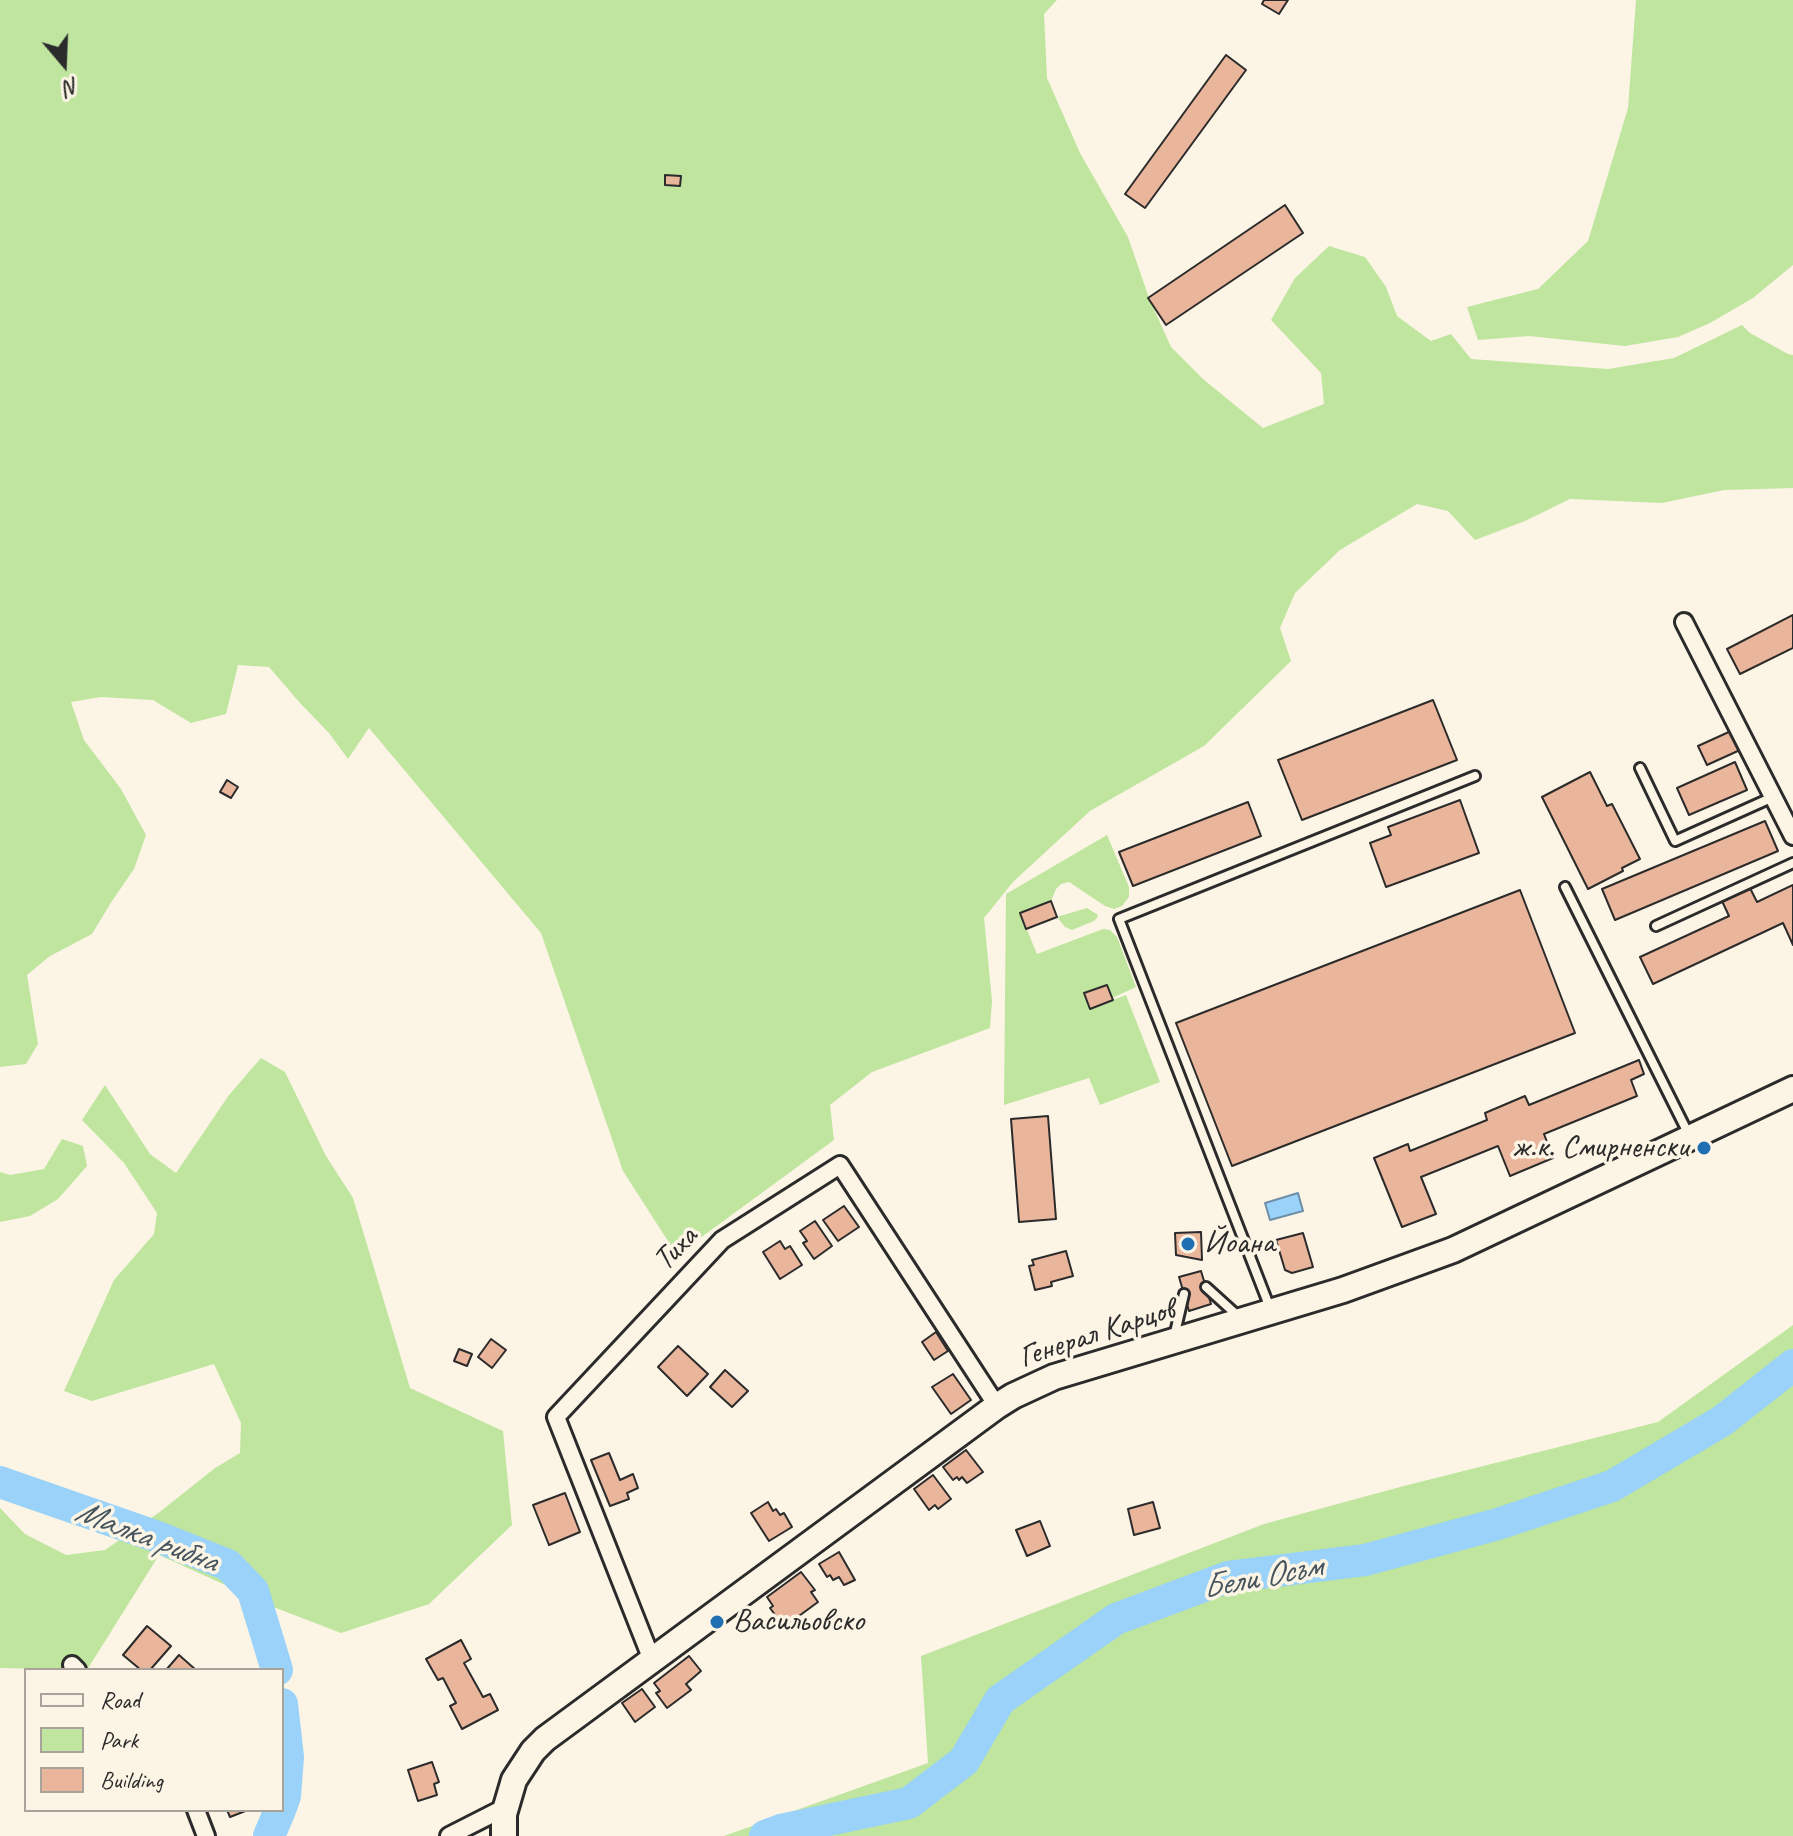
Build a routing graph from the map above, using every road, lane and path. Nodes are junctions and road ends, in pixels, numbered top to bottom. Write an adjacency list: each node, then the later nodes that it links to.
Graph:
1 (1684, 622): 4 (street)
2 (1640, 768): 4 (lane)
3 (1475, 776): 13 (lane)
4 (1773, 797): 5 (street)
5 (1793, 836)
6 (1793, 863): 8 (lane)
7 (1565, 887): 10 (lane)
8 (1656, 926)
9 (1793, 1089): 10 (main road, Генерал Карцов)
10 (1690, 1137): 13 (main road, Генерал Карцов)
11 (1206, 1287): 14 (lane)
12 (1184, 1294): 15 (lane)
13 (1272, 1313): 14 (main road, Генерал Карцов)
14 (1244, 1321): 15 (main road, Генерал Карцов)
15 (1172, 1342): 16 (main road, Генерал Карцов)
16 (997, 1406): 17 (main road, Генерал Карцов); 17 (street, Тиха)
17 (652, 1660): 18 (main road, Генерал Карцов)
18 (506, 1807): 21 (street); 22 (main road, Генерал Карцов)
19 (197, 1812): 20 (street)
20 (206, 1836)
21 (449, 1836)
22 (504, 1836)

